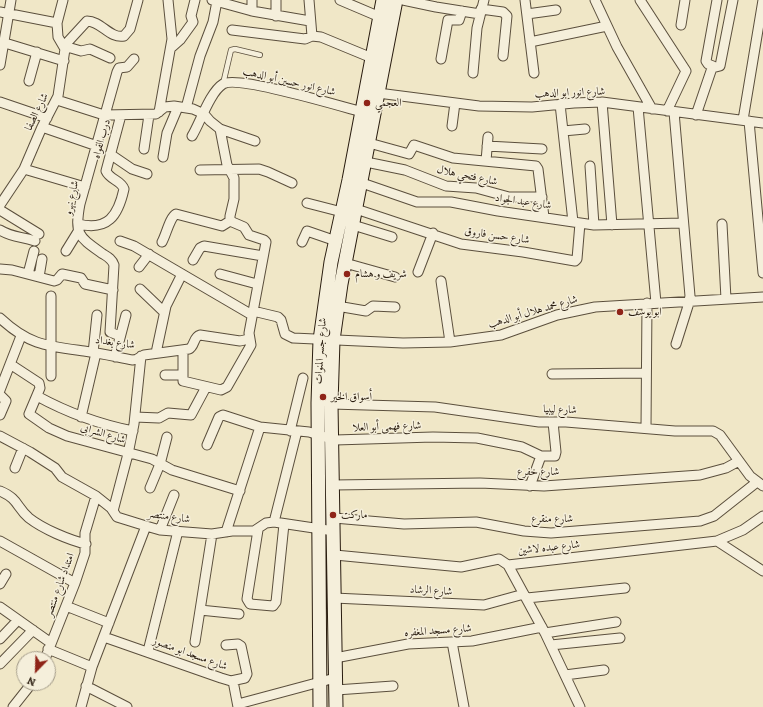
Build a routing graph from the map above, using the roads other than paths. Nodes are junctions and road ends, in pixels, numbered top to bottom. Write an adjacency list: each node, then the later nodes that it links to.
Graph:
1 (11, 0): 27 (street)
2 (63, 0): 32 (street)
3 (132, 0): 4 (street)
4 (138, 0): 39 (street)
5 (168, 0): 40 (street)
6 (195, 0): 40 (street)
7 (252, 0): 25 (street)
8 (276, 0): 29 (street)
9 (309, 0): 31 (street)
10 (340, 0): 30 (street)
11 (384, 0): 30 (street, شارع جسر المنوات)
12 (396, 0): 55 (street, شارع جسر المنوات)
13 (403, 0): 22 (street)
14 (525, 0): 28 (street)
15 (595, 0): 34 (street)
16 (640, 0): 64 (street)
17 (685, 0): 33 (street)
18 (717, 0): 50 (street)
19 (733, 0): 50 (street)
20 (762, 0): 73 (street)
21 (214, 1): 25 (street); 61 (street)
22 (422, 2): 26 (street)
23 (481, 8): 26 (street); 43 (street); 51 (street)
24 (556, 10): 28 (street)
25 (252, 11): 29 (street)
26 (462, 11): 47 (street)
27 (5, 13): 32 (street); 38 (street)
28 (527, 14): 37 (street)
29 (276, 16): 31 (street)
30 (380, 17): 46 (street, شارع جسر المنوات)
31 (310, 21): 36 (street)
32 (57, 23): 39 (street, شارع الصفا)
33 (681, 25)
34 (607, 26): 37 (street); 63 (street)
35 (232, 30): 36 (street)
36 (312, 36): 46 (street)
37 (530, 42): 52 (street)
38 (5, 43): 41 (street); 49 (street)
39 (64, 46): 44 (street); 48 (street, شارع الصفا)
40 (171, 48): 65 (street)
41 (37, 52): 48 (street); 53 (street)
42 (260, 56): 54 (lane)
43 (503, 56)
44 (110, 58)
45 (134, 58): 68 (street, شارع نهرو)
46 (372, 58): 66 (street, شارع جسر المنوات)
47 (440, 59)
48 (64, 61): 56 (street, شارع الصفا)
49 (0, 65)
50 (713, 66): 71 (street)
51 (473, 73)
52 (534, 73)
53 (29, 81)
54 (223, 84): 66 (street, شارع انور حسين أبو الدهب); 67 (street)
55 (378, 93): 59 (street, شارع انور ابو الدهب); 82 (street, شارع جسر المنوات)
56 (57, 100): 68 (street); 72 (street, شارع الصفا)
57 (0, 102): 72 (street)
58 (602, 102): 60 (street, شارع انور ابو الدهب); 62 (street, شارع انور ابو الدهب); 112 (street)
59 (455, 103): 60 (street, شارع انور ابو الدهب); 75 (street)
60 (560, 104): 79 (street)
61 (182, 107): 65 (street); 67 (street); 87 (street)
62 (638, 107): 63 (street, شارع انور ابو الدهب); 109 (street)
63 (652, 109): 64 (street, شارع انور ابو الدهب)
64 (670, 111): 71 (street, شارع انور ابو الدهب); 107 (street)
65 (159, 112): 70 (street)
66 (362, 112): 103 (street, شارع جسر المنوات)
67 (204, 114): 77 (street); 80 (street)
68 (104, 115): 69 (street); 83 (street, شارع نهرو)
69 (121, 115): 70 (street); 86 (street, درب الفواه)
70 (149, 115): 84 (street)
71 (696, 115): 73 (street, شارع انور ابو الدهب)
72 (46, 118): 76 (street, شارع الصفا)
73 (746, 121): 74 (street, شارع انور ابو الدهب); 131 (street)
74 (763, 123)
75 (452, 126)
76 (42, 127): 83 (street); 91 (street, شارع الصفا)
77 (220, 129): 81 (street); 92 (street)
78 (585, 129): 79 (street)
79 (563, 131): 106 (street)
80 (192, 136)
81 (255, 141)
82 (369, 143): 88 (street); 89 (street, شارع جسر المنوات)
83 (97, 146): 97 (street, شارع نهرو)
84 (144, 149)
85 (542, 149): 88 (street)
86 (110, 154): 94 (street); 113 (street, درب الفواه)
87 (163, 157)
88 (486, 161): 98 (street)
89 (366, 162): 96 (street, شارع جسر المنوات); 98 (street, شارع فتحي هلال)
90 (590, 166): 108 (street)
91 (24, 169): 97 (street); 100 (street, شارع الصفا)
92 (230, 169): 93 (street); 95 (street); 105 (street)
93 (200, 170)
94 (147, 174)
95 (292, 183)
96 (362, 183): 101 (street, شارع جسر المنوات); 104 (street, شارع عبد الجواد)
97 (85, 187): 113 (street, شارع نهرو)
98 (542, 197): 104 (street)
99 (307, 203): 103 (street)
100 (0, 205)
101 (356, 209): 111 (street, شارع جسر المنوات); 115 (street, شارع حسن فاروق)
102 (0, 210): 114 (street)
103 (342, 212): 118 (street, شارع جسر المنوات)
104 (544, 217): 106 (street, شارع عبد الجواد)
105 (230, 221): 119 (street); 124 (street)
106 (577, 222): 108 (street, شارع عبد الجواد); 115 (street, شارع حسن فاروق)
107 (683, 223): 109 (street, شارع عبد الجواد); 144 (street)
108 (594, 224): 112 (street, شارع عبد الجواد)
109 (649, 224): 112 (street, شارع عبد الجواد); 145 (street)
110 (722, 224): 143 (street)
111 (353, 225): 116 (street); 127 (street, شارع جسر المنوات)
112 (612, 225)
113 (78, 227): 122 (street); 140 (street, شارع نهرو)
114 (0, 230)
115 (433, 233): 130 (street)
116 (392, 237)
117 (120, 241): 123 (street)
118 (336, 241): 120 (street); 156 (street, شارع جسر المنوات)
119 (162, 242)
120 (302, 242)
121 (34, 251): 132 (street)
122 (66, 251)
123 (149, 254): 128 (street); 133 (street)
124 (263, 256): 126 (street); 138 (street)
125 (42, 258): 135 (street)
126 (194, 260)
127 (345, 262): 136 (street); 146 (street, شارع جسر المنوات)
128 (139, 267)
129 (0, 269): 132 (street)
130 (418, 272)
131 (763, 273)
132 (28, 274): 135 (street)
133 (182, 274): 148 (street); 149 (street)
134 (220, 274): 138 (street)
135 (39, 277): 140 (street)
136 (395, 277)
137 (441, 281): 157 (street)
138 (257, 284): 149 (street)
139 (140, 289): 148 (street)
140 (113, 290): 154 (street, شارع نهرو)
141 (51, 296): 159 (street)
142 (763, 297): 143 (street, شارع محمد هلال أبو الدهب)
143 (726, 299): 144 (street, شارع محمد هلال أبو الدهب)
144 (689, 301): 145 (street, شارع محمد هلال أبو الدهب); 158 (street)
145 (651, 303): 157 (street, شارع محمد هلال أبو الدهب); 166 (street)
146 (337, 306): 147 (street); 156 (street, شارع جسر المنوات)
147 (395, 307)
148 (164, 312): 162 (street)
149 (253, 313): 155 (street); 156 (street)
150 (97, 315): 161 (street)
151 (126, 315): 154 (street)
152 (0, 318): 153 (street, شارع بغداد)
153 (21, 336): 159 (street, شارع بغداد); 165 (street)
154 (120, 336): 164 (street)
155 (249, 339): 160 (street); 172 (street)
156 (327, 340): 157 (street, شارع محمد هلال أبو الدهب); 175 (street, شارع جسر المنوات); 184 (street, شارع جسر المنوات)
157 (450, 342)
158 (676, 344)
159 (52, 347): 161 (street, شارع بغداد); 170 (street)
160 (183, 350): 162 (street, شارع بغداد); 169 (street)
161 (94, 353): 164 (street, شارع بغداد); 177 (street)
162 (156, 353): 163 (street, شارع بغداد)
163 (141, 356): 164 (street, شارع بغداد); 178 (street)
164 (115, 357)
165 (10, 364): 173 (street); 174 (street, شارع الشرابى)
166 (646, 373): 168 (street); 181 (street)
167 (166, 374): 169 (street)
168 (552, 374)
169 (183, 375): 172 (street)
170 (51, 376)
171 (303, 378): 183 (street)
172 (206, 387): 178 (street)
173 (0, 394): 176 (street)
174 (37, 396): 177 (street); 190 (street, شارع الشرابى)
175 (331, 404): 179 (street, شارع ليبيا); 187 (street, شارع جسر المنوات)
176 (0, 415)
177 (81, 417): 182 (street)
178 (135, 417): 182 (street)
179 (553, 422): 181 (street, شارع ليبيا); 191 (street)
180 (260, 427): 183 (street, شارع فهمى أبو العلا); 188 (street, شارع فهمى أبو العلا); 200 (street)
181 (646, 428): 192 (street, شارع ليبيا)
182 (133, 431): 190 (street)
183 (293, 431): 184 (street, شارع فهمى أبو العلا); 205 (street)
184 (319, 434): 187 (street, شارع فهمى أبو العلا); 209 (street, شارع جسر المنوات)
185 (1, 436): 189 (street, شارع منتصر)
186 (167, 437): 193 (street)
187 (332, 439): 191 (street, شارع فهمى أبو العلا); 196 (street, شارع جسر المنوات)
188 (207, 445)
189 (23, 448): 194 (street); 202 (street, شارع منتصر)
190 (128, 454): 193 (street, شارع الشرابى); 203 (street)
191 (541, 456): 197 (street)
192 (739, 461): 195 (street, شارع ليبيا); 197 (street, شارع خفرع)
193 (160, 464): 198 (street); 200 (street, شارع الشرابى)
194 (14, 468)
195 (760, 484): 207 (street, شارع منقرع)
196 (333, 485): 197 (street, شارع خفرع); 207 (street, شارع جسر المنوات)
197 (530, 486)
198 (150, 488)
199 (0, 491): 217 (street)
200 (240, 491): 213 (street)
201 (174, 495): 210 (street)
202 (96, 496): 203 (street, شارع منتصر); 217 (street, امتداد شارع منتصر)
203 (112, 512): 208 (street, شارع منتصر)
204 (763, 516): 216 (street, شارع عبده لاشين)
205 (274, 522): 206 (street); 211 (street, شارع منتصر)
206 (284, 524): 209 (street); 211 (street)
207 (334, 524): 209 (street); 218 (street, شارع جسر المنوات)
208 (146, 526): 210 (street, شارع منتصر); 233 (street)
209 (319, 529): 252 (street, شارع جسر المنوات)
210 (160, 530): 212 (street, شارع منتصر)
211 (258, 530): 213 (street, شارع منتصر)
212 (178, 531): 214 (street, شارع منتصر); 245 (street)
213 (226, 532): 214 (street, شارع منتصر)
214 (212, 534): 229 (street)
215 (0, 541): 223 (street)
216 (717, 541): 219 (street, شارع عبده لاشين); 220 (street)
217 (86, 544): 223 (street, امتداد شارع منتصر)
218 (335, 555): 219 (street, شارع عبده لاشين); 226 (street, شارع جسر المنوات)
219 (508, 565): 225 (street)
220 (763, 571)
221 (6, 574): 222 (street)
222 (0, 583)
223 (75, 583): 227 (street, امتداد شارع منتصر)
224 (625, 588): 225 (street, شارع الرشاد)
225 (526, 596): 226 (street, شارع الرشاد); 235 (street)
226 (334, 598): 246 (street, شارع جسر المنوات)
227 (66, 606): 233 (street); 243 (street, امتداد شارع منتصر)
228 (0, 607): 231 (street)
229 (200, 610): 230 (street); 239 (street)
230 (239, 614)
231 (18, 620): 234 (street); 238 (street)
232 (616, 622): 235 (street, شارع مسجد المغفره)
233 (109, 623): 236 (street)
234 (33, 630): 243 (street); 247 (street)
235 (544, 630): 240 (street, شارع مسجد المغفره); 242 (street)
236 (104, 637): 245 (street, شارع مسجد ابو منصور); 248 (street)
237 (620, 638): 242 (street)
238 (0, 639)
239 (195, 642)
240 (452, 642): 246 (street, شارع مسجد المغفره); 263 (street)
241 (226, 645): 251 (street, شارع مسجد ابو منصور)
242 (551, 645): 250 (street)
243 (50, 646): 244 (street, امتداد شارع منتصر); 248 (street)
244 (48, 651)
245 (148, 652): 251 (street, شارع مسجد ابو منصور)
246 (335, 658): 253 (street, شارع جسر المنوات)
247 (0, 664)
248 (92, 667): 254 (street)
249 (604, 670): 250 (street)
250 (565, 675): 264 (street)
251 (233, 681): 257 (street)
252 (320, 683): 253 (street); 257 (street); 261 (street, شارع جسر المنوات)
253 (335, 684): 255 (street); 262 (street, شارع جسر المنوات)
254 (86, 686): 259 (street); 260 (street)
255 (393, 686)
256 (26, 691): 258 (street)
257 (238, 706)
258 (13, 707)
259 (81, 707)
260 (127, 707)
261 (320, 707)
262 (336, 707)
263 (464, 707)
264 (580, 707)

